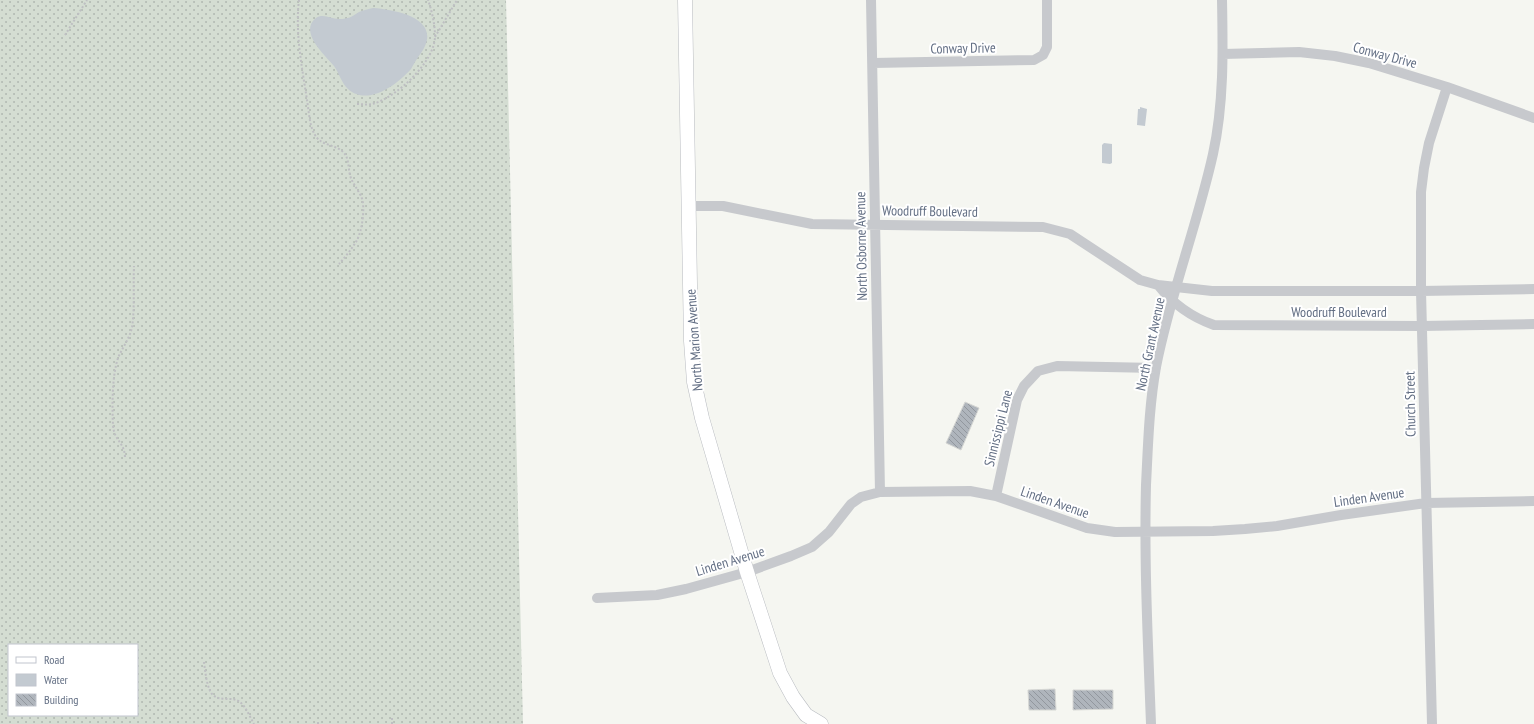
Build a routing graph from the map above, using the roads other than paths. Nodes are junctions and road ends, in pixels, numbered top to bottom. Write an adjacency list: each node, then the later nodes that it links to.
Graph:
1 (685, 0): 9 (street, North Marion Avenue)
2 (871, 0): 6 (street, North Osborne Avenue)
3 (1047, 0): 6 (street, Conway Drive)
4 (1222, 0): 5 (street, North Grant Avenue)
5 (1223, 54): 7 (street, Conway Drive); 12 (street, North Grant Avenue)
6 (872, 63): 10 (street, North Osborne Avenue)
7 (1447, 87): 8 (street, Conway Drive); 14 (street, Church Street)
8 (1534, 118)
9 (689, 206): 10 (street, Woodruff Boulevard); 24 (street, North Marion Avenue)
10 (875, 225): 11 (street, Woodruff Boulevard); 19 (street, North Osborne Avenue)
11 (1158, 285): 12 (street, Woodruff Boulevard); 15 (street, Woodruff Boulevard)
12 (1177, 287): 14 (street, Woodruff Boulevard); 15 (street, North Grant Avenue)
13 (1534, 289): 14 (street, Woodruff Boulevard)
14 (1421, 291): 17 (street, Church Street)
15 (1173, 302): 17 (street, Woodruff Boulevard); 18 (street, North Grant Avenue)
16 (1534, 324): 17 (street, Woodruff Boulevard)
17 (1422, 326): 22 (street, Church Street)
18 (1156, 368): 20 (street, Sinnissippi Lane); 23 (street, North Grant Avenue)
19 (880, 492): 20 (street, Linden Avenue); 24 (street, Linden Avenue)
20 (996, 496): 23 (street, Linden Avenue)
21 (1534, 501): 22 (street, Linden Avenue)
22 (1426, 503): 23 (street, Linden Avenue); 28 (street, Church Street)
23 (1145, 532): 27 (street, North Grant Avenue)
24 (747, 572): 25 (street, Linden Avenue); 26 (street, North Marion Avenue)
25 (597, 598)
26 (818, 723)
27 (1151, 724)
28 (1432, 724)

